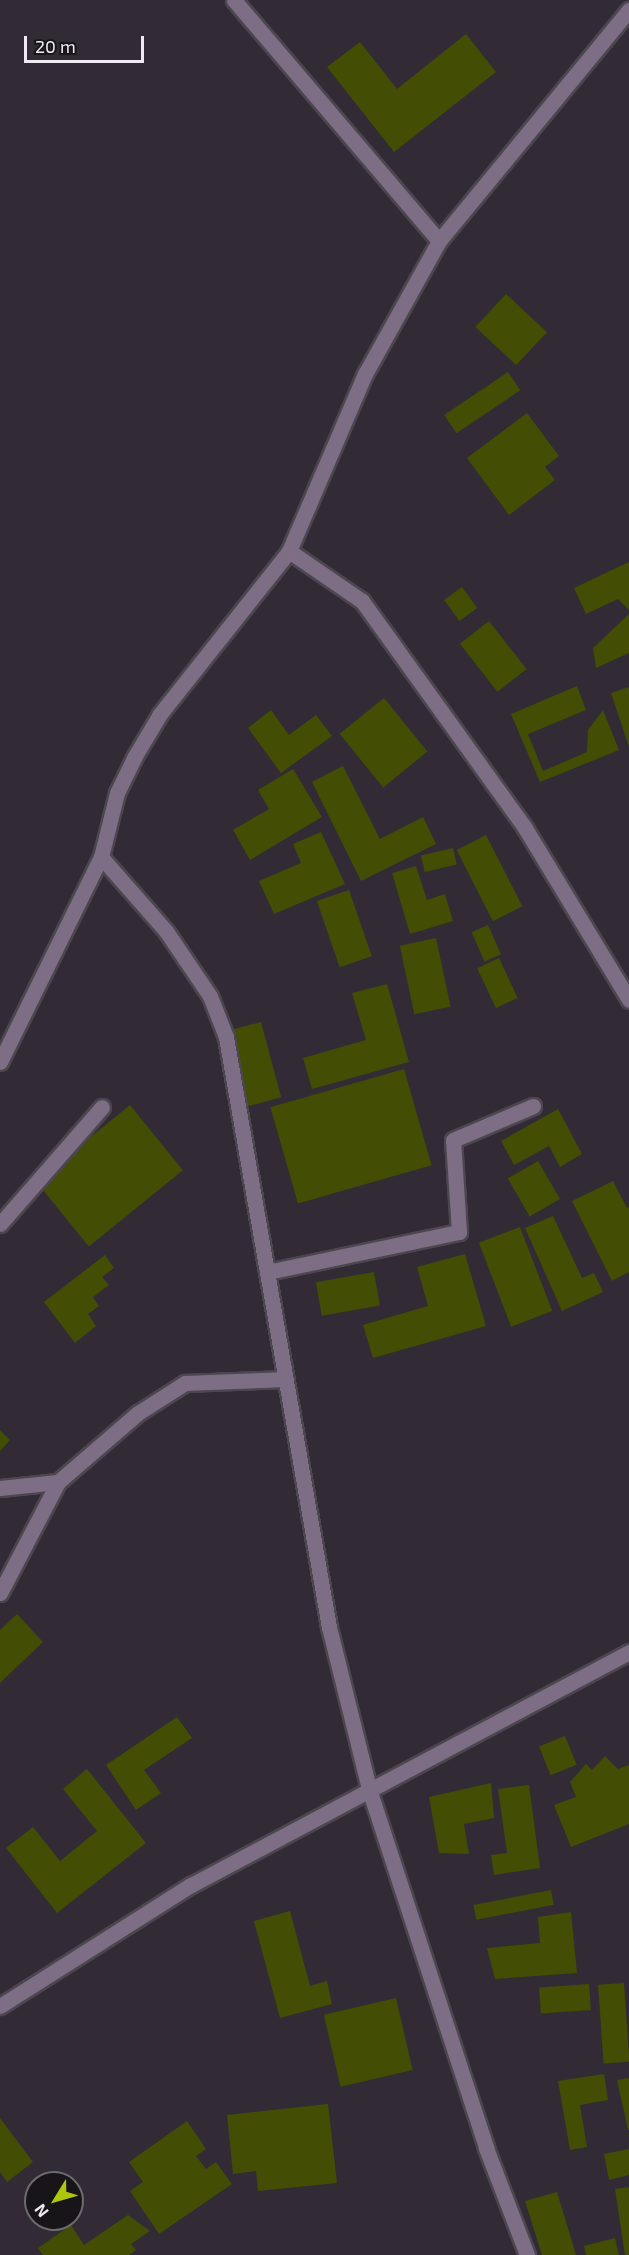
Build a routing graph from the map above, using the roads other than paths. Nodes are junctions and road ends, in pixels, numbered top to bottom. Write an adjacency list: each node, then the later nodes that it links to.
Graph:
1 (234, 0): 3 (street)
2 (629, 10): 3 (street)
3 (439, 241): 4 (street)
4 (289, 551): 5 (street); 6 (street)
5 (100, 857): 7 (street); 11 (street)
6 (629, 1000)
7 (0, 1062)
8 (533, 1106): 11 (street)
9 (102, 1107): 10 (street)
10 (0, 1224)
11 (267, 1272): 12 (street)
12 (286, 1379): 13 (street); 17 (street)
13 (58, 1482): 14 (street); 15 (street)
14 (0, 1488)
15 (0, 1593)
16 (629, 1652): 17 (street)
17 (369, 1789): 18 (street); 19 (street)
18 (0, 2006)
19 (527, 2255)

